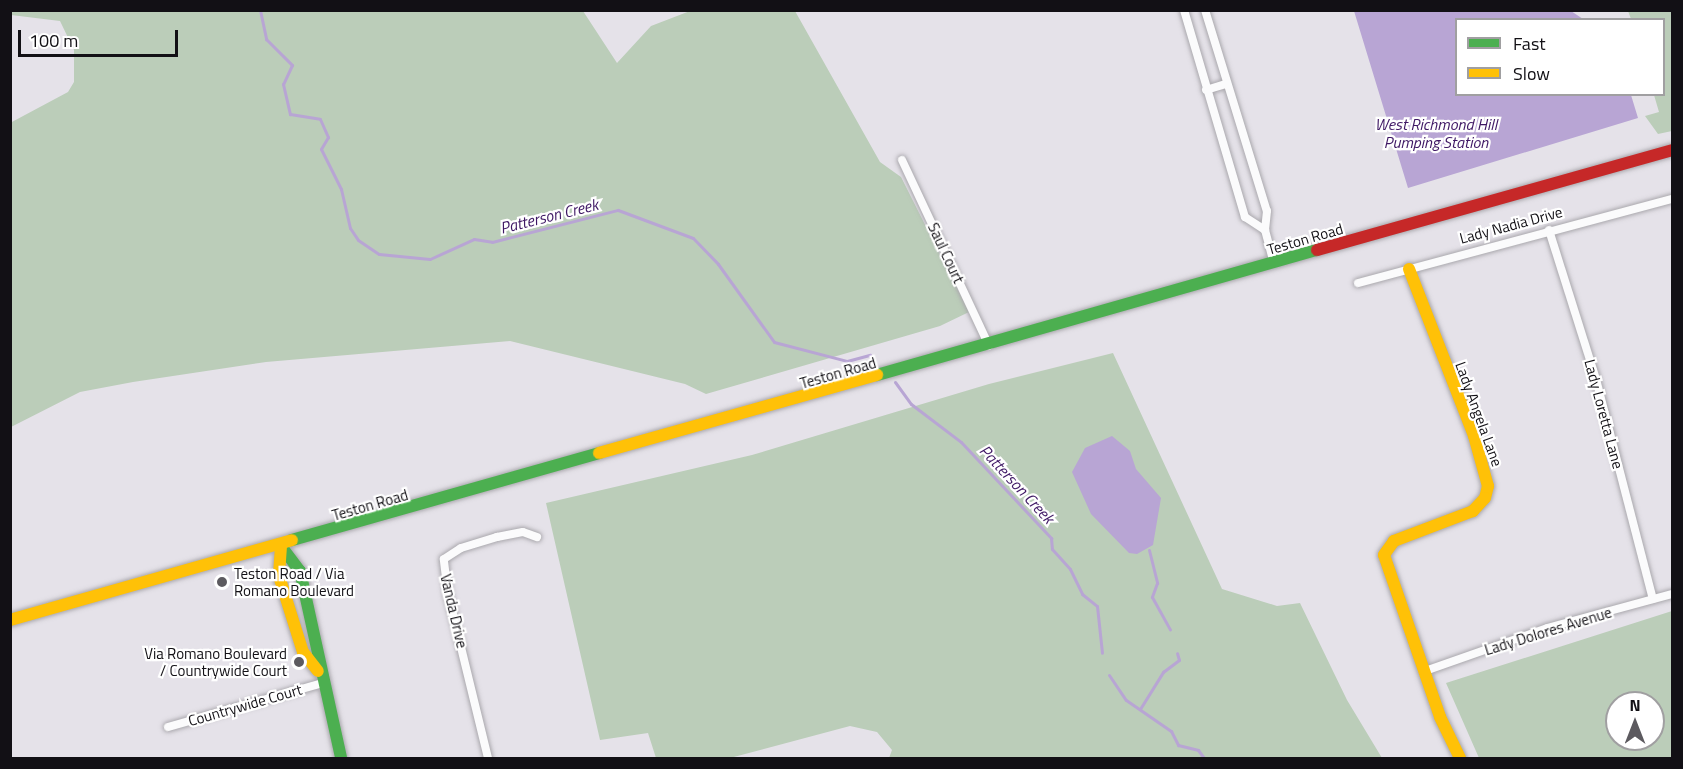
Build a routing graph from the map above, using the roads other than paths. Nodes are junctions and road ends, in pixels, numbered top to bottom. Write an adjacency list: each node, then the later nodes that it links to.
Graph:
1 (1184, 10): 4 (street)
2 (1205, 10): 3 (street)
3 (1226, 84): 4 (street); 8 (street)
4 (1206, 90): 8 (street)
5 (1672, 150): 10 (main road, Teston Road)
6 (902, 160): 13 (street, Saul Court)
7 (1672, 200): 9 (street, Lady Nadia Drive)
8 (1265, 230): 10 (street)
9 (1549, 230): 11 (street, Lady Nadia Drive); 17 (street, Lady Loretta Lane)
10 (1274, 264): 13 (main road, Teston Road)
11 (1409, 269): 12 (street, Lady Nadia Drive); 20 (main road, Lady Angela Lane)
12 (1358, 283)
13 (989, 346): 15 (main road, Teston Road)
14 (537, 537): 24 (street, Vanda Drive)
15 (281, 546): 18 (main road, Teston Road); 19 (main road); 19 (main road)
16 (1672, 594): 17 (street, Lady Dolores Avenue)
17 (1653, 599): 20 (street, Lady Dolores Avenue)
18 (10, 620)
19 (318, 671): 21 (main road)
20 (1425, 671): 25 (main road)
21 (322, 683): 22 (street, Countrywide Court); 23 (main road)
22 (168, 727)
23 (341, 759)
24 (488, 759)
25 (1460, 759)

